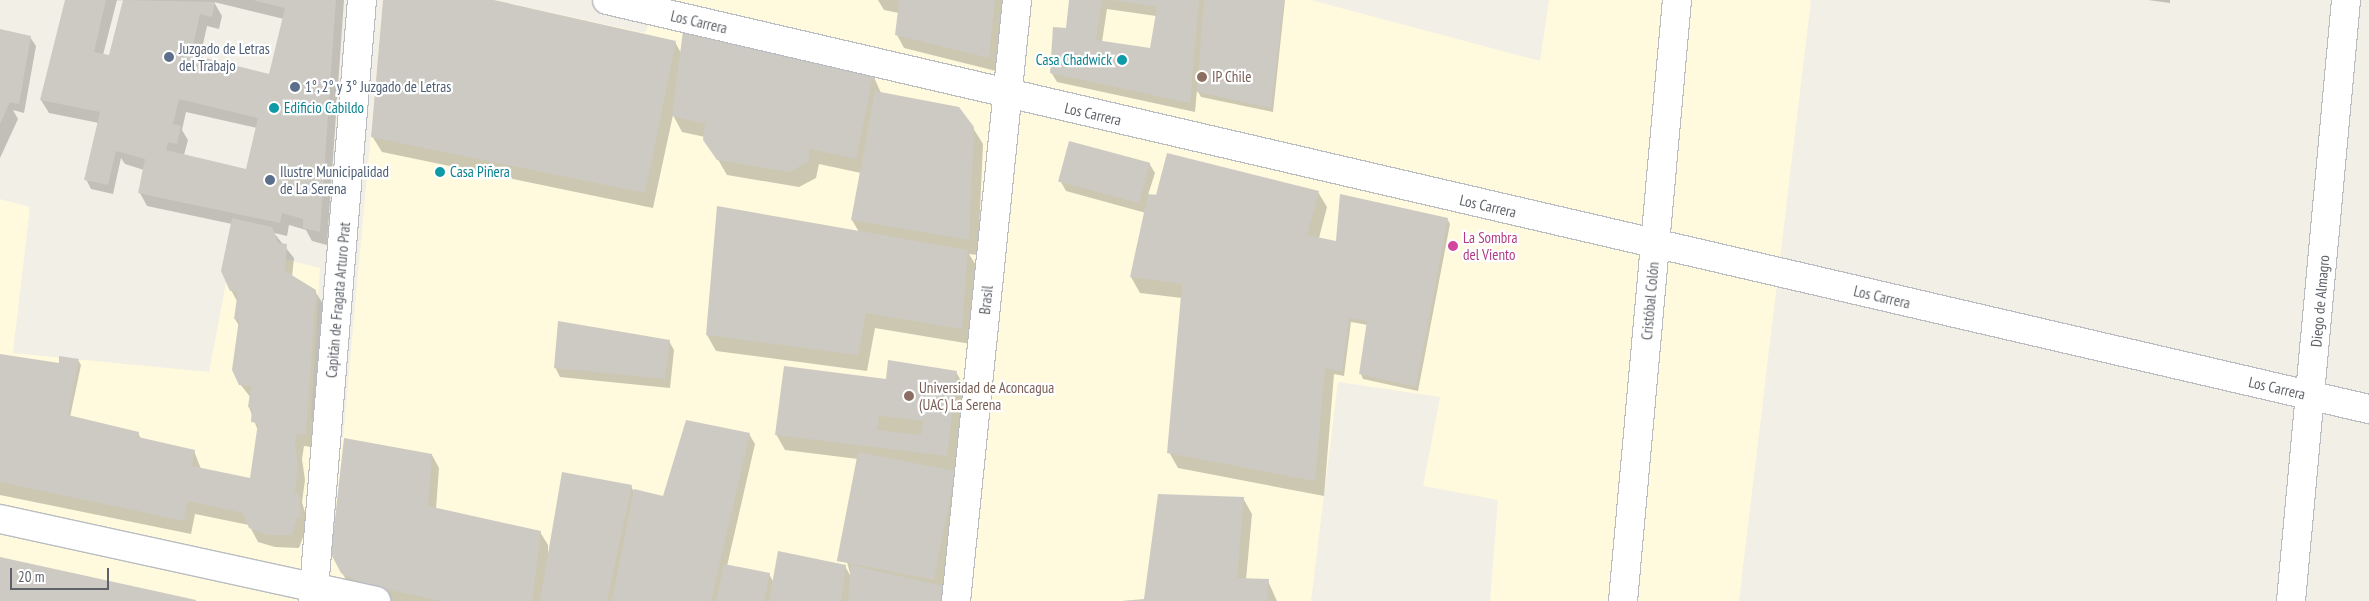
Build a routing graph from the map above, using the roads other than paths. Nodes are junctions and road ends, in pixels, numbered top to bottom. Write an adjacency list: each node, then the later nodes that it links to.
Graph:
1 (362, 0): 12 (street, Capitán de Fragata Arturo Prat)
2 (607, 0): 6 (street, Los Carrera)
3 (1017, 0): 7 (street, Brasil)
4 (1677, 0): 8 (street, Cristóbal Colón)
5 (2346, 0): 9 (street, Diego de Almagro)
6 (636, 3): 7 (street, Los Carrera)
7 (1007, 94): 8 (street, Los Carrera); 14 (street, Brasil)
8 (1655, 245): 9 (street, Los Carrera); 15 (street, Cristóbal Colón)
9 (2312, 396): 10 (street, Los Carrera); 16 (street, Diego de Almagro)
10 (2369, 409)
11 (0, 519): 12 (street)
12 (314, 594): 13 (street)
13 (376, 601)
14 (956, 601)
15 (1623, 601)
16 (2291, 601)

